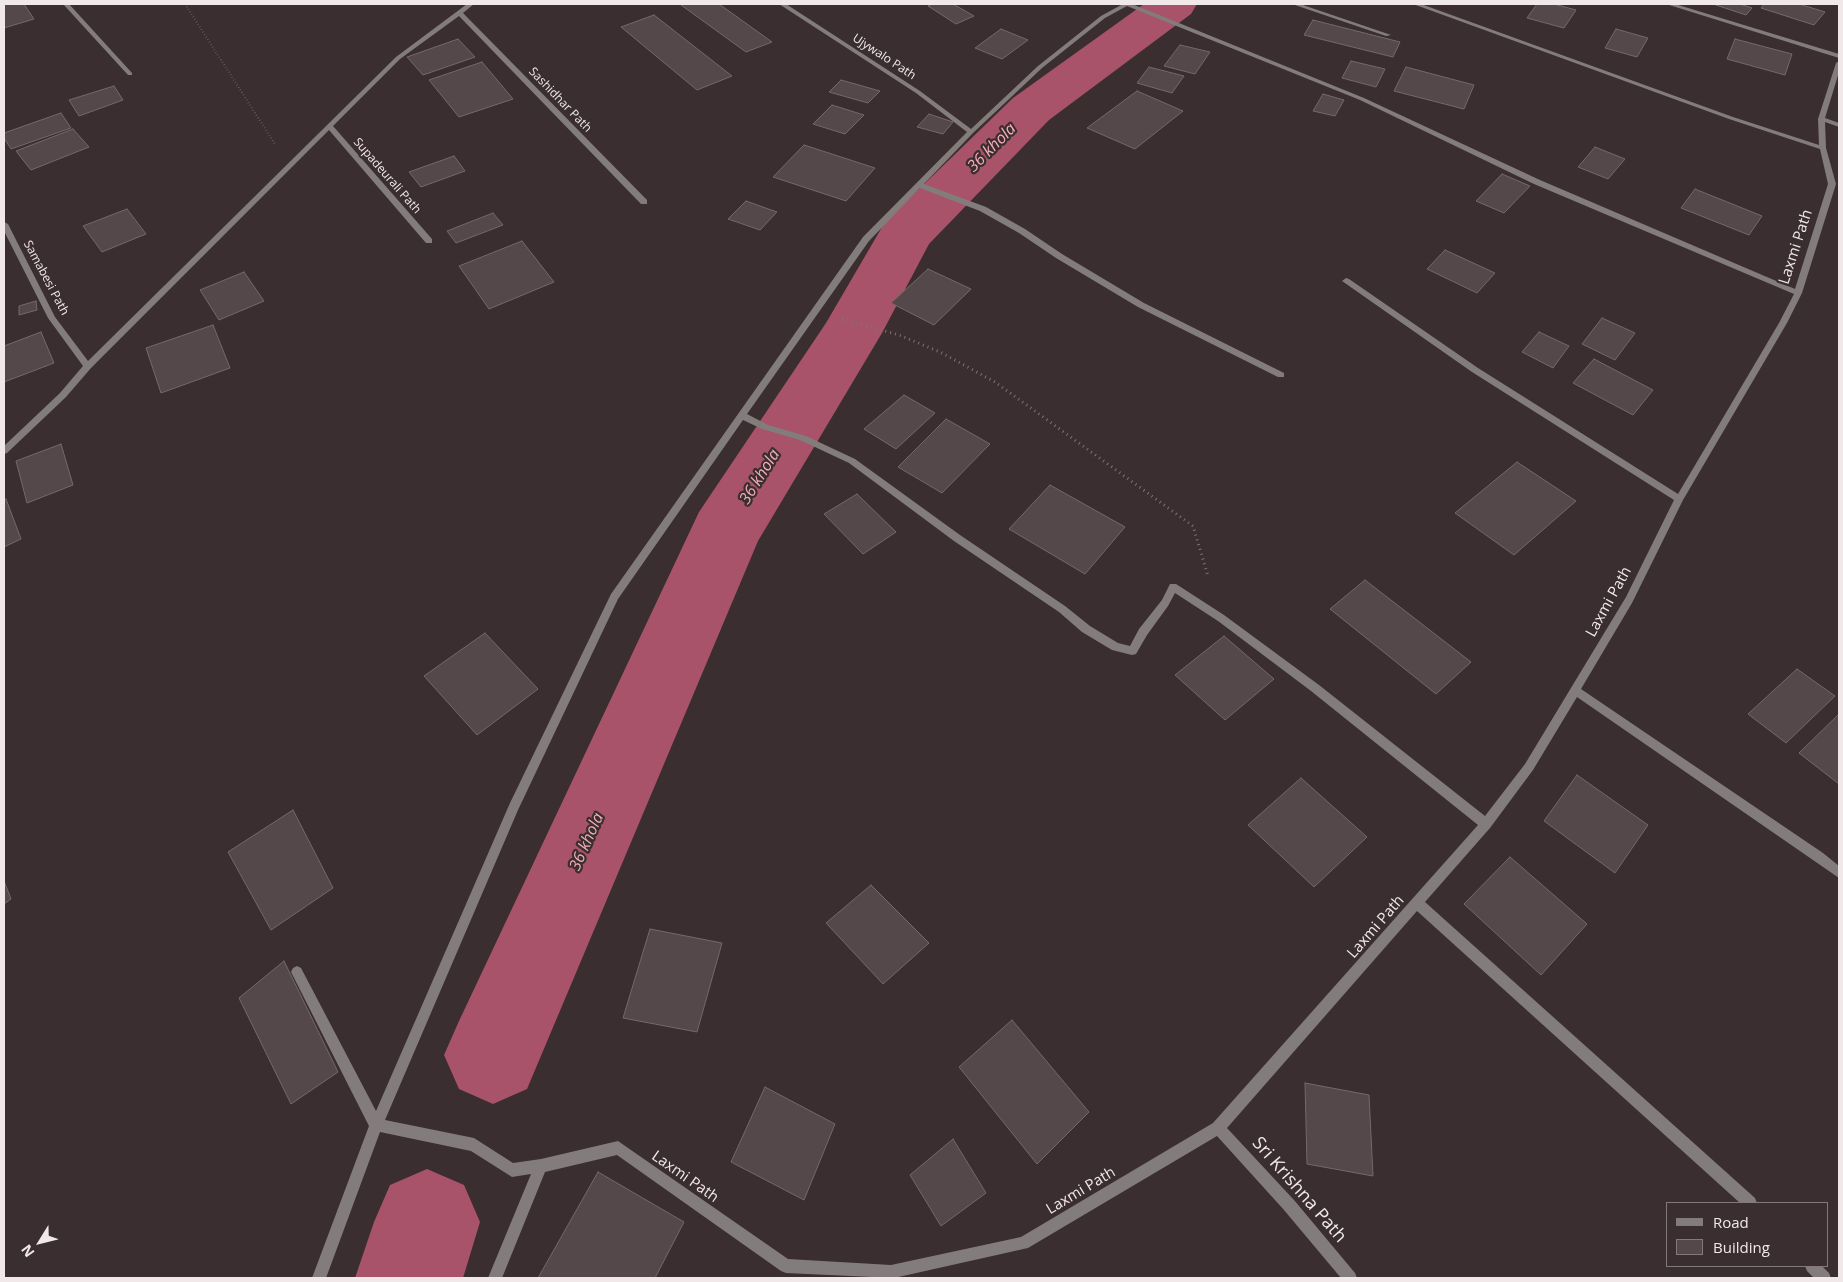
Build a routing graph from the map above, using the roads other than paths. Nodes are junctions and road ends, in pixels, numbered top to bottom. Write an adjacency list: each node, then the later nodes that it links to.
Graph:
1 (66, 4): 12 (street)
2 (471, 4): 8 (street)
3 (782, 4): 16 (street, Ujywalo Path)
4 (1127, 4): 16 (street); 24 (street)
5 (1295, 4): 9 (street)
6 (1416, 4): 17 (street)
7 (1669, 4): 10 (street)
8 (459, 13): 14 (street); 20 (street, Sashidhar Path)
9 (1388, 35)
10 (1839, 56)
11 (1839, 63): 13 (street, Laxmi Path)
12 (130, 74)
13 (1821, 119): 15 (street); 17 (street, Laxmi Path)
14 (329, 126): 22 (street, Supadeurali Path); 25 (street)
15 (1839, 126)
16 (971, 132): 19 (street)
17 (1824, 148): 18 (street, Laxmi Path)
18 (1836, 186): 24 (street, Laxmi Path)
19 (925, 187): 26 (street); 27 (street)
20 (644, 202)
21 (4, 224): 25 (street, Samabesi Path)
22 (429, 241)
23 (1346, 281): 29 (street)
24 (1798, 293): 29 (street, Laxmi Path)
25 (88, 366): 28 (street)
26 (1281, 375)
27 (741, 415): 31 (street); 35 (street)
28 (4, 451)
29 (1679, 499): 30 (street, Laxmi Path)
30 (1576, 690): 31 (street, Laxmi Path); 32 (street)
31 (1486, 824): 33 (street, Laxmi Path)
32 (1839, 873)
33 (1417, 903): 36 (street, Laxmi Path); 38 (street)
34 (297, 972): 35 (street)
35 (376, 1125): 37 (street, Laxmi Path); 40 (street)
36 (1218, 1128): 37 (street, Laxmi Path); 42 (street, Sri Krishna Path)
37 (541, 1166): 41 (street)
38 (1749, 1202)
39 (1813, 1267): 43 (street)
40 (319, 1278)
41 (495, 1278)
42 (1350, 1278)
43 (1824, 1278)

